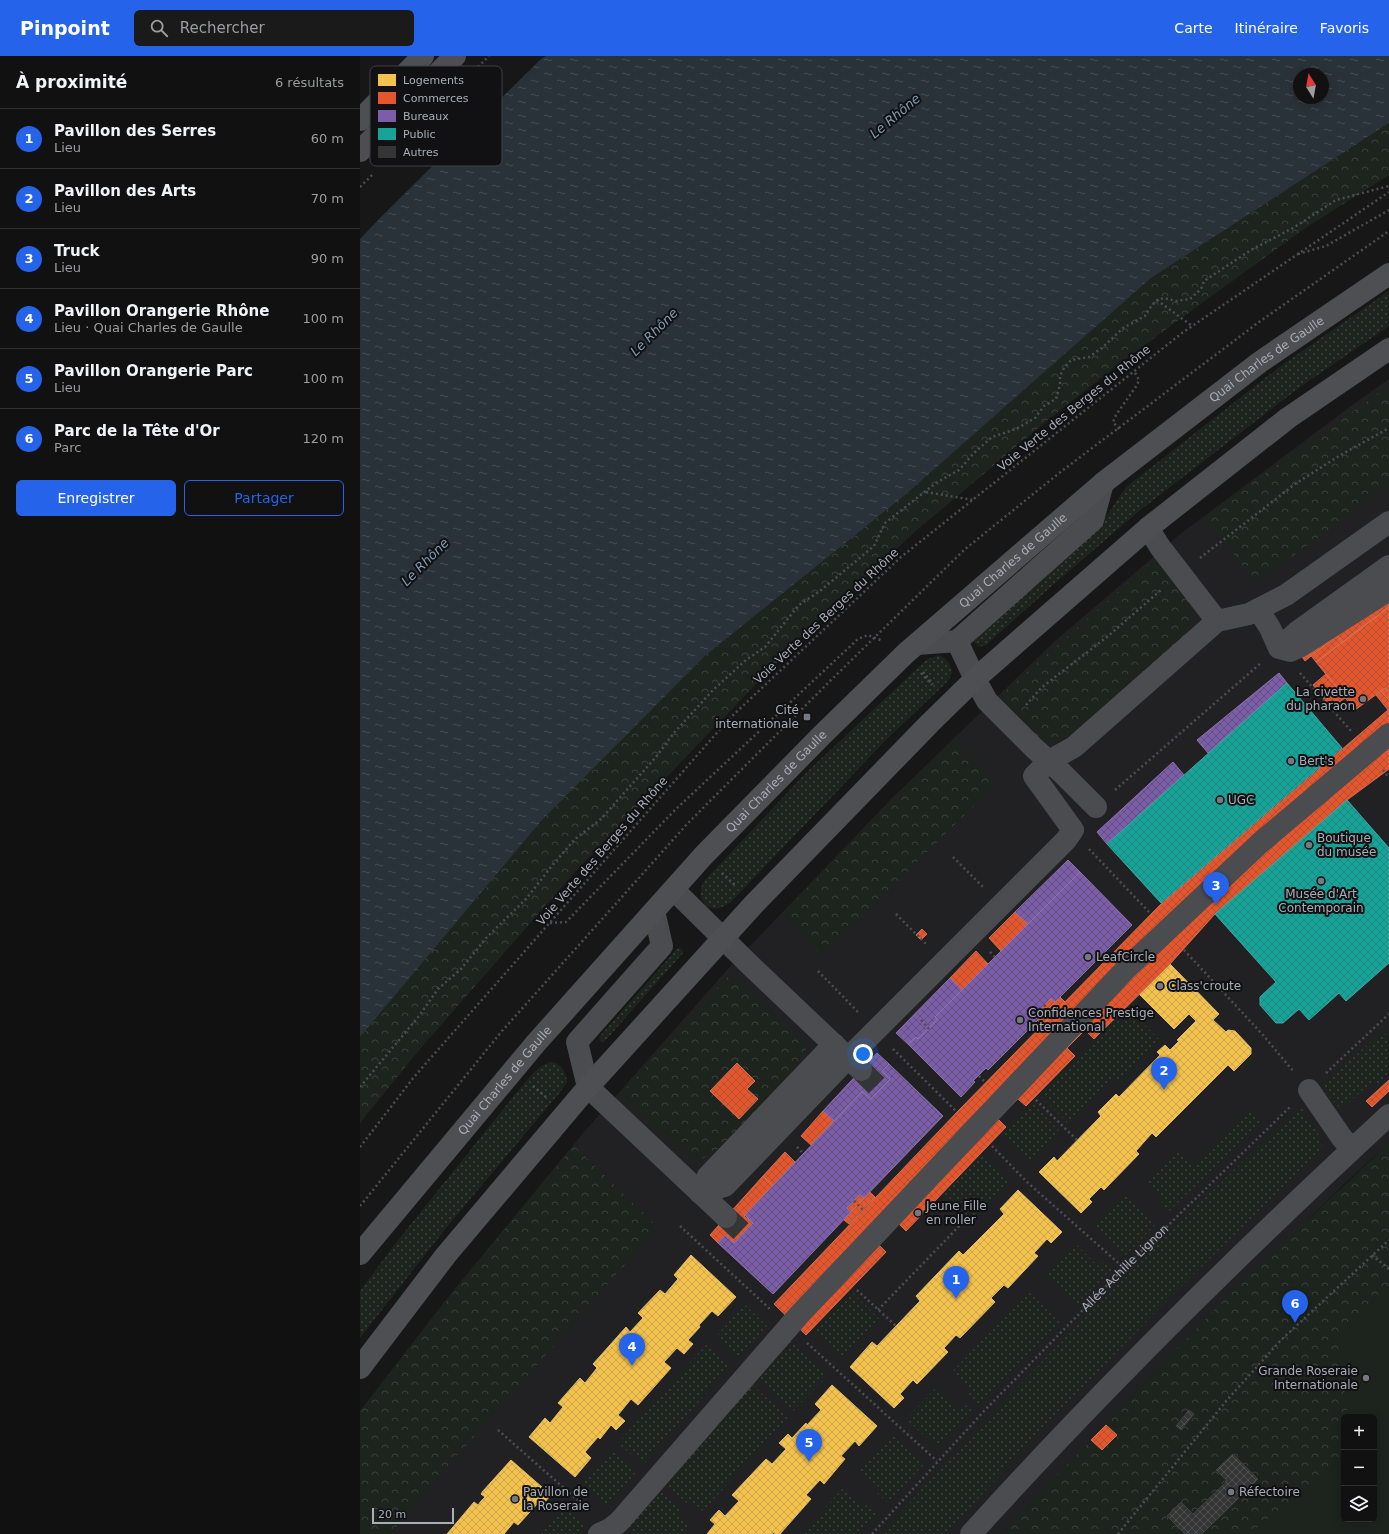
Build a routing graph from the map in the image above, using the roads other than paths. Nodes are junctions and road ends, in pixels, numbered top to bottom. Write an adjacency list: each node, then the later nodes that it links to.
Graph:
1 (423, 56): 3 (main road)
2 (455, 56): 4 (highway)
3 (413, 66)
4 (445, 66)
5 (370, 110): 6 (main road)
6 (360, 120)
7 (370, 141): 8 (highway)
8 (360, 151)
9 (1389, 274): 11 (main road, Quai Charles de Gaulle)
10 (1389, 349): 13 (main road)
11 (1103, 483): 18 (street); 19 (main road, Quai Charles de Gaulle)
12 (1389, 522): 16 (street)
13 (1148, 528): 17 (street); 21 (main road)
14 (1389, 566): 20 (street)
15 (1389, 590): 20 (street)
16 (1258, 609): 17 (street); 20 (street)
17 (1217, 621): 23 (street)
18 (957, 641): 19 (street); 21 (street)
19 (917, 644): 25 (main road, Quai Charles de Gaulle)
20 (1279, 648)
21 (975, 680): 23 (street); 27 (main road)
22 (1389, 734): 37 (street)
23 (1049, 761): 24 (street); 28 (street)
24 (1096, 806)
25 (674, 890): 26 (main road, Quai Charles de Gaulle); 27 (street)
26 (654, 912): 29 (street); 35 (main road, Quai Charles de Gaulle)
27 (724, 939): 28 (street); 29 (main road)
28 (848, 1057): 33 (street)
29 (588, 1087): 33 (street); 36 (main road)
30 (1309, 1090): 32 (street)
31 (1389, 1115): 32 (street)
32 (1352, 1149): 38 (street)
33 (700, 1193): 34 (street)
34 (726, 1217)
35 (360, 1254)
36 (360, 1368)
37 (605, 1531)
38 (971, 1534)

